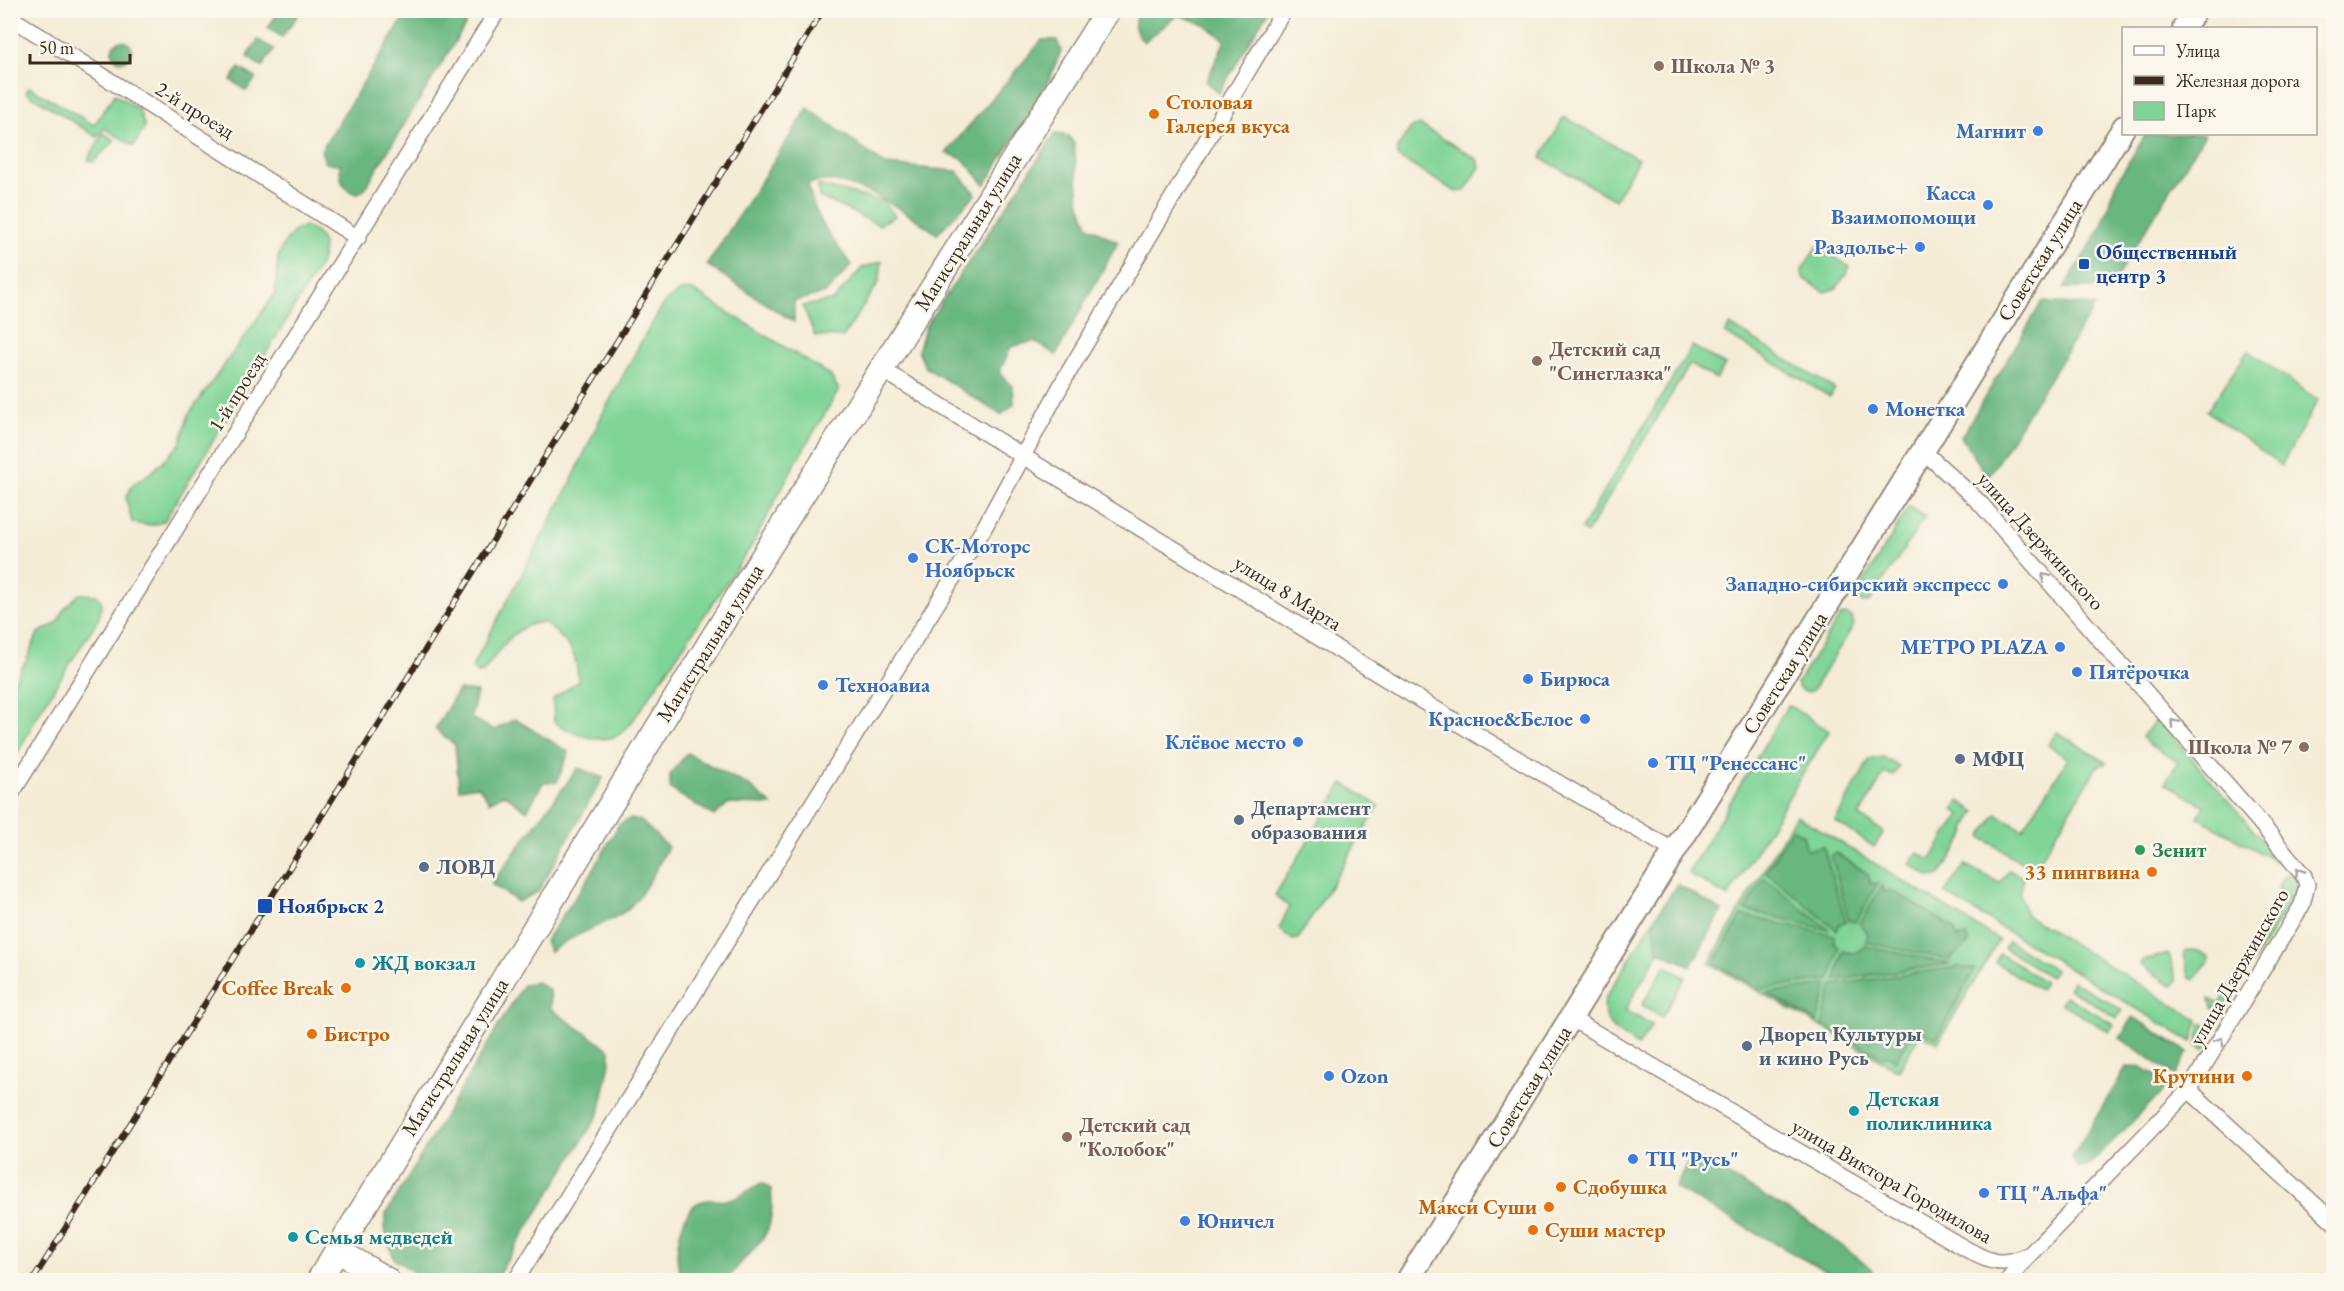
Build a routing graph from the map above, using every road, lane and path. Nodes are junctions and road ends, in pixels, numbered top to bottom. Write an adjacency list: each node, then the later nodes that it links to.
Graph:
1 (498, 10): 8 (street, 1-й проезд)
2 (1108, 10): 9 (main road, Магистральная улица)
3 (1284, 10): 11 (street)
4 (2195, 10): 6 (main road)
5 (10, 17): 8 (street, 2-й проезд)
6 (2185, 27)
7 (2122, 130): 10 (main road, Советская улица)
8 (358, 238): 12 (street, 1-й проезд)
9 (881, 369): 11 (street, улица 8 Марта); 17 (main road, Магистральная улица)
10 (1922, 450): 13 (main road, Советская улица); 15 (street, улица Дзержинского, one-way to 10)
11 (1022, 455): 13 (street, улица 8 Марта); 21 (street)
12 (10, 796)
13 (1674, 851): 14 (main road, Советская улица)
14 (1572, 1019): 18 (street, улица Виктора Городилова); 22 (main road, Советская улица)
15 (2189, 1090): 16 (street); 18 (street, улица Виктора Городилова)
16 (2334, 1222)
17 (337, 1250): 19 (main road, Магистральная улица); 20 (main road)
18 (2030, 1254): 23 (street)
19 (319, 1281)
20 (387, 1281)
21 (516, 1281)
22 (1408, 1281)
23 (2008, 1281)

